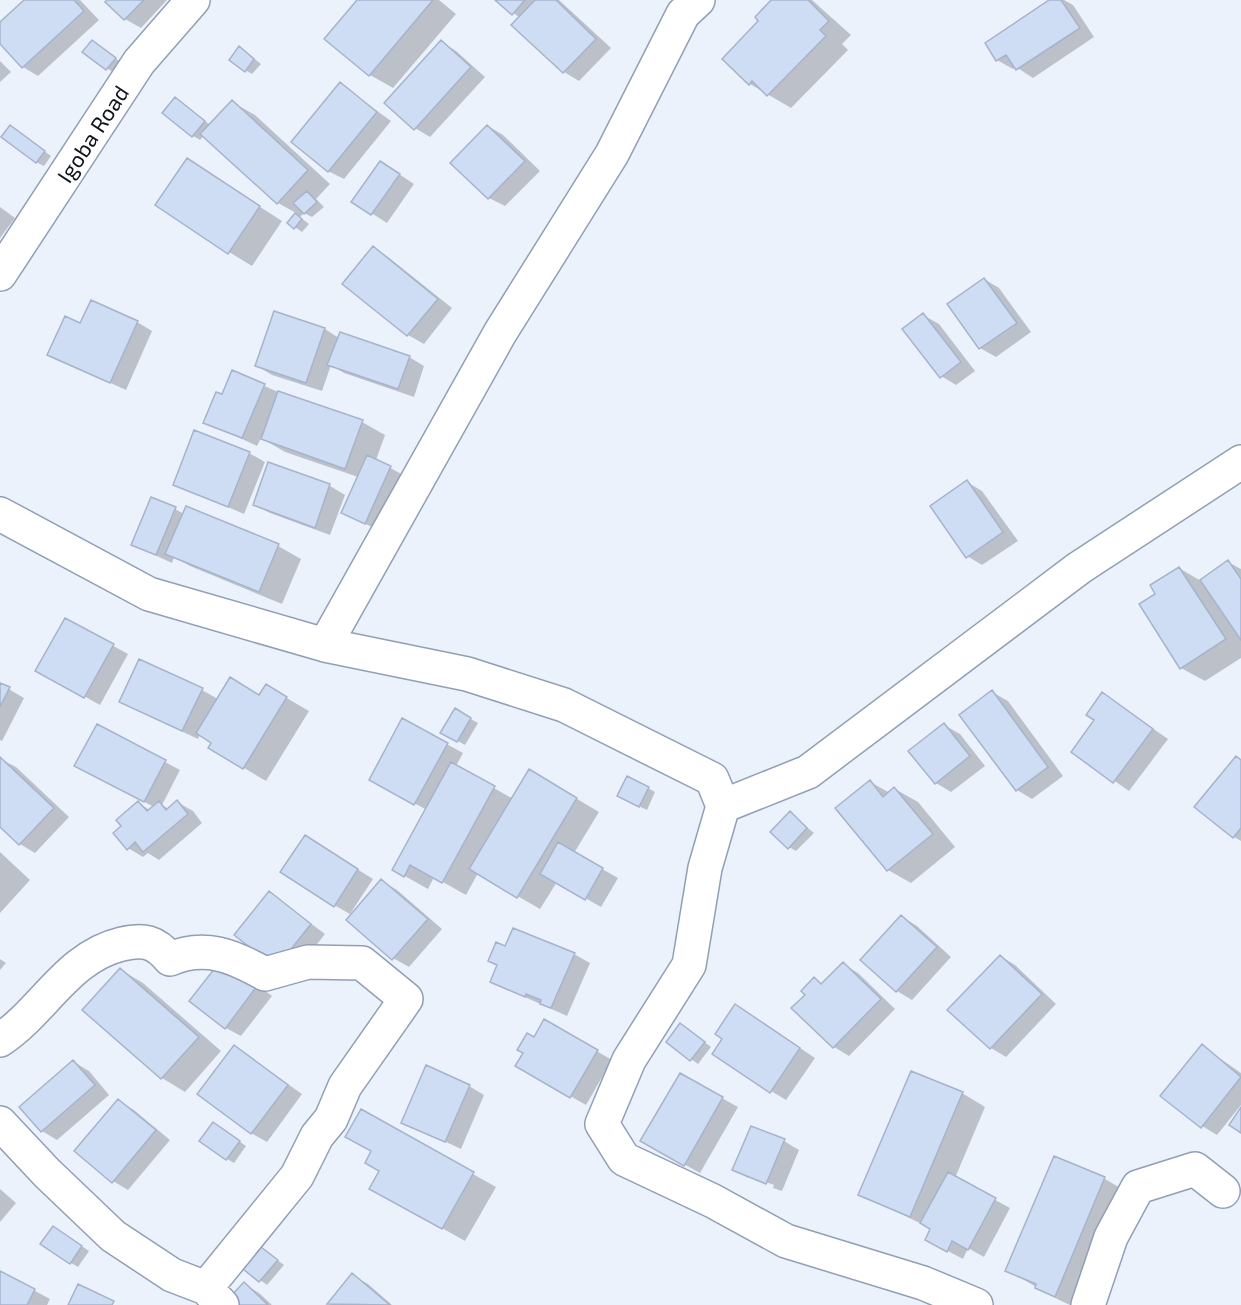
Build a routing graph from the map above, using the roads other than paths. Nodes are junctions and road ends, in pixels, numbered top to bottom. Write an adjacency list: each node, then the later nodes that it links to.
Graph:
1 (193, 0): 3 (street, Igoba Road)
2 (698, 0): 6 (street)
3 (0, 274)
4 (1241, 462): 7 (street)
5 (0, 514): 6 (street)
6 (325, 645): 7 (street)
7 (723, 806): 12 (street)
8 (0, 1040): 11 (street)
9 (0, 1123): 11 (street)
10 (1223, 1191): 13 (street)
11 (214, 1296)
12 (976, 1305)
13 (1088, 1305)

